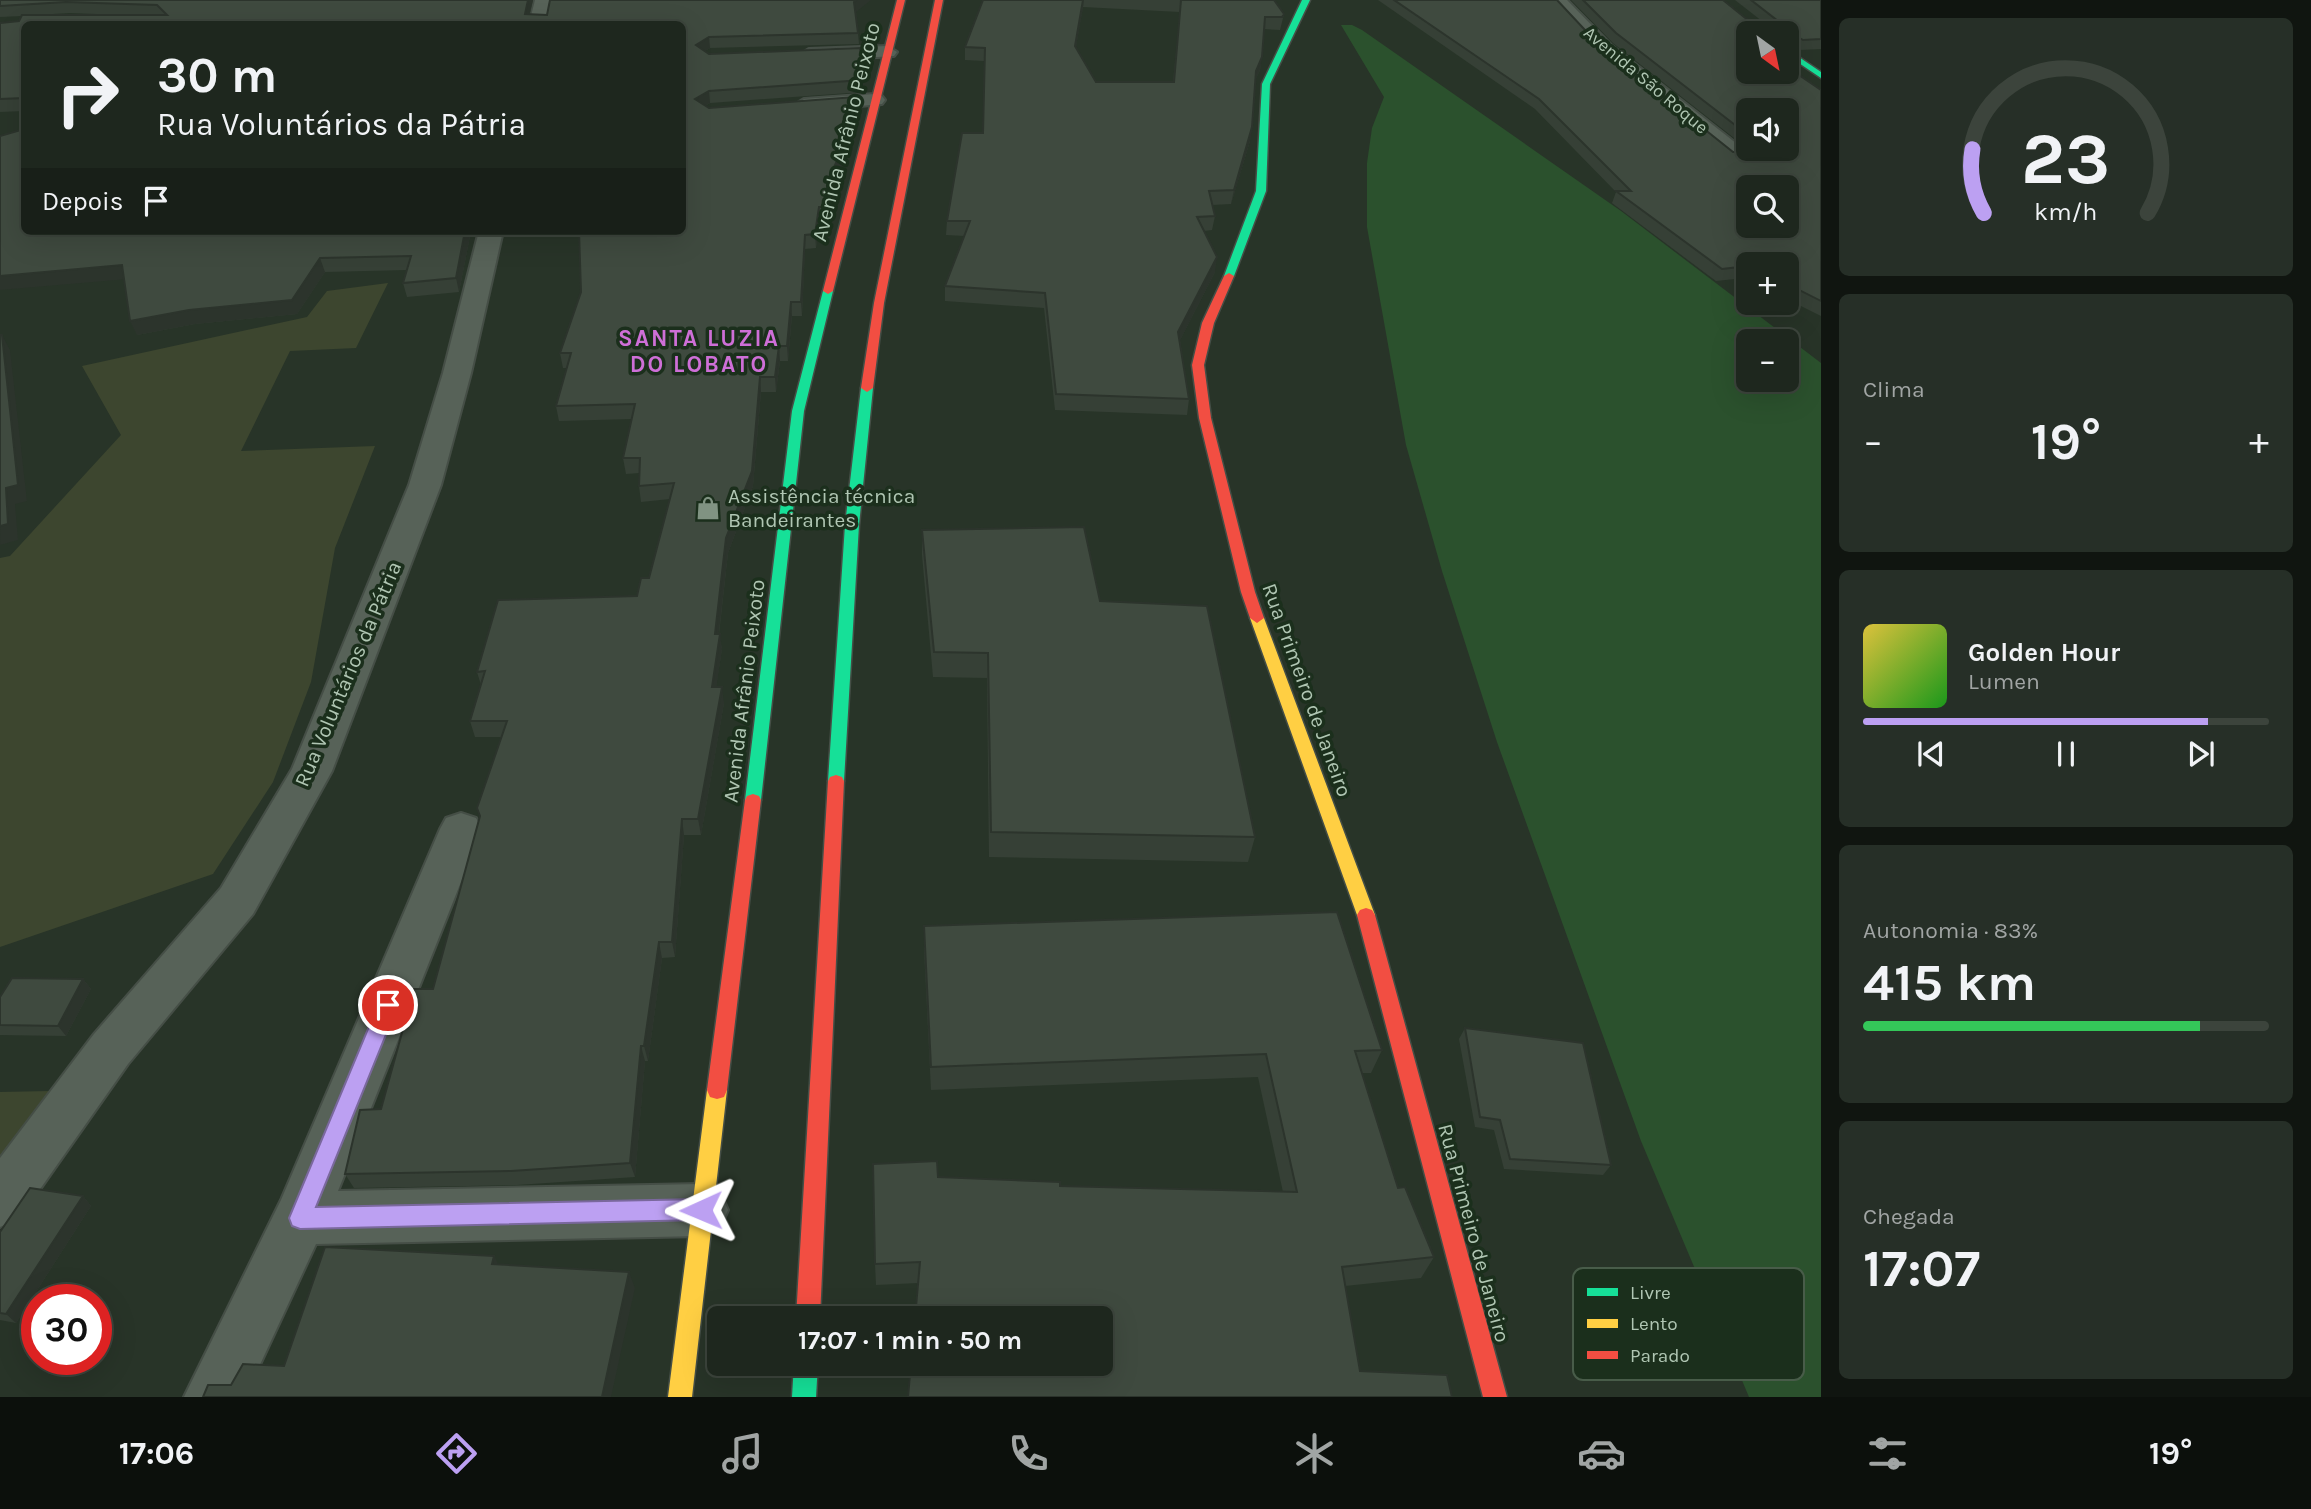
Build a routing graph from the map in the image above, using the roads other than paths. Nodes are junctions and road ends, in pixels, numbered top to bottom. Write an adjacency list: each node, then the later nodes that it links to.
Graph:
1 (544, 0): 6 (street)
2 (901, 0): 7 (main road, Avenida Afrânio Peixoto)
3 (939, 0): 19 (main road)
4 (1306, 0): 24 (main road, Rua Primeiro de Janeiro)
5 (1557, 0): 13 (street, Avenida São Roque)
6 (539, 21)
7 (887, 52): 8 (street); 11 (main road, Avenida Afrânio Peixoto)
8 (789, 56)
9 (1799, 60): 10 (main road)
10 (1817, 73)
11 (875, 100): 12 (street); 17 (main road, Avenida Afrânio Peixoto)
12 (785, 107)
13 (1736, 154)
14 (490, 235): 16 (street, Rua Voluntários da Pátria)
15 (461, 829): 18 (street)
16 (0, 1201)
17 (701, 1210): 18 (street); 22 (main road, Avenida Afrânio Peixoto)
18 (300, 1218): 21 (street)
19 (809, 1306)
20 (805, 1376): 23 (main road)
21 (214, 1397)
22 (680, 1397)
23 (804, 1397)
24 (1495, 1397)

